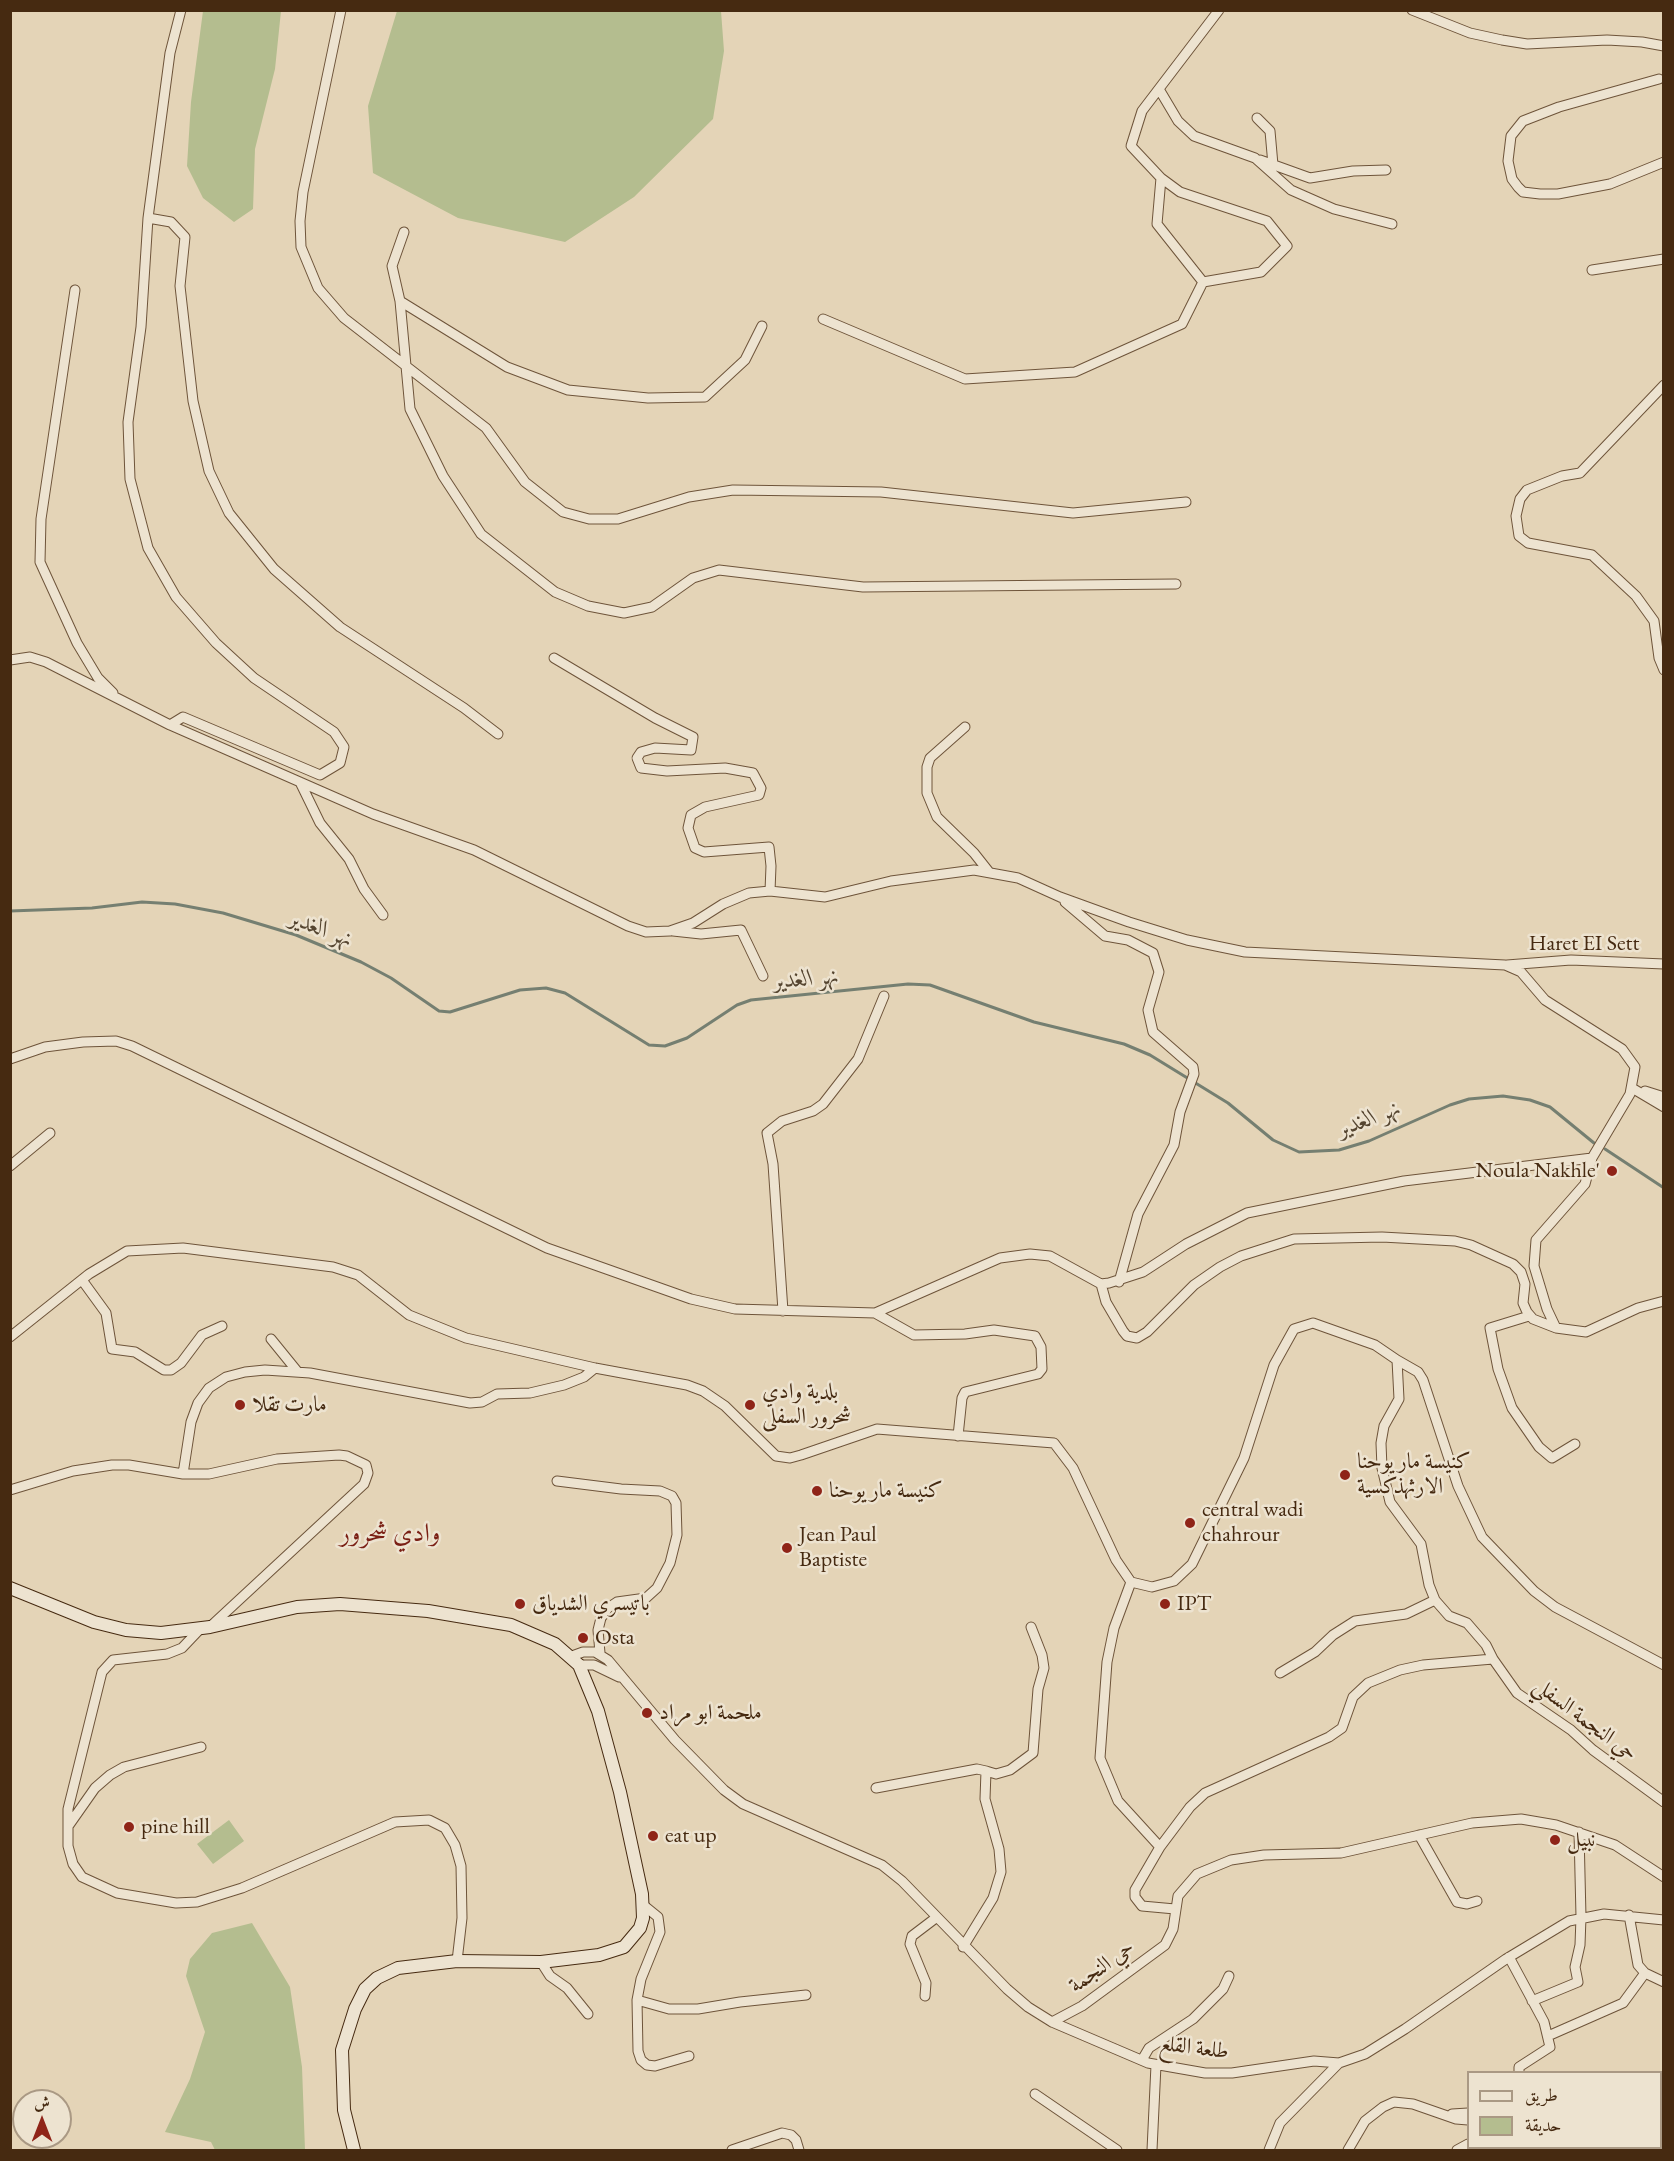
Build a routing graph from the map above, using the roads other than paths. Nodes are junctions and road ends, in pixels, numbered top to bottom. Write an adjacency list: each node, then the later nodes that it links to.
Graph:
1 (181, 10): 14 (street)
2 (340, 10): 24 (street)
3 (1219, 10): 7 (street)
4 (1412, 10): 5 (street)
5 (1664, 46)
6 (1659, 79): 10 (street)
7 (1159, 89): 9 (street); 13 (street)
8 (1257, 117): 11 (street)
9 (1255, 158): 11 (street); 15 (street)
10 (1664, 162)
11 (1273, 165): 12 (street)
12 (1386, 170)
13 (1161, 178): 19 (street); 19 (street)
14 (148, 218): 32 (street); 34 (street)
15 (1392, 224)
16 (404, 232): 21 (street)
17 (1664, 259): 18 (street)
18 (1592, 270)
19 (1203, 282): 22 (street)
20 (75, 290): 31 (street)
21 (400, 301): 23 (street); 24 (street)
22 (823, 319)
23 (762, 326)
24 (406, 365): 26 (street); 27 (street)
25 (1664, 385): 30 (street)
26 (1186, 502)
27 (1176, 584)
28 (554, 658): 37 (street)
29 (10, 660): 31 (street)
30 (1664, 670)
31 (121, 701): 32 (street)
32 (170, 725): 35 (street)
33 (965, 727): 36 (street)
34 (498, 734)
35 (300, 782): 39 (street); 40 (street)
36 (989, 872): 37 (street); 38 (street)
37 (770, 891): 40 (street)
38 (1060, 897): 42 (street, Haret EI Sett); 53 (street)
39 (383, 915)
40 (670, 931): 43 (street)
41 (1664, 964): 42 (street, Haret EI Sett)
42 (1504, 965): 46 (street)
43 (763, 976)
44 (884, 996): 56 (street)
45 (10, 1059): 56 (street)
46 (1636, 1090): 47 (street); 48 (street); 50 (street)
47 (1664, 1097)
48 (1664, 1107)
49 (50, 1133): 51 (street)
50 (1592, 1158): 53 (street); 60 (street)
51 (10, 1166)
52 (82, 1280): 59 (street); 61 (street); 64 (street)
53 (1119, 1282): 54 (street)
54 (1101, 1284): 57 (street); 58 (street)
55 (1664, 1301): 60 (street)
56 (783, 1311): 57 (street)
57 (875, 1313): 66 (street)
58 (1529, 1316): 60 (street); 67 (street)
59 (222, 1326)
60 (1556, 1328)
61 (10, 1337)
62 (271, 1339): 65 (street)
63 (1397, 1360): 71 (street); 73 (street); 79 (street)
64 (595, 1368): 65 (street); 66 (street)
65 (297, 1371): 68 (street)
66 (958, 1436): 71 (street)
67 (1575, 1444)
68 (183, 1474): 70 (street); 75 (street)
69 (557, 1480): 76 (street)
70 (10, 1490)
71 (1131, 1582): 89 (street)
72 (10, 1588): 75 (main road)
73 (1435, 1600): 77 (street, حي النجمة السفلي); 80 (street)
74 (1031, 1627): 83 (street)
75 (206, 1628): 78 (main road); 86 (street)
76 (600, 1653): 78 (street); 81 (street)
77 (1493, 1659): 85 (street, حي النجمة السفلي); 89 (street)
78 (575, 1661): 81 (street); 92 (main road)
79 (1664, 1665)
80 (1280, 1672)
81 (621, 1679): 95 (street)
82 (201, 1746): 86 (street)
83 (986, 1771): 84 (street); 98 (street)
84 (876, 1788)
85 (1664, 1802)
86 (68, 1827): 100 (street)
87 (1579, 1832): 88 (street, حي النجمة); 90 (street, حي النجمة); 96 (street)
88 (1419, 1835): 91 (street); 93 (street, حي النجمة)
89 (1160, 1847): 93 (street)
90 (1664, 1877)
91 (1478, 1901)
92 (642, 1904): 101 (main road); 107 (street)
93 (1175, 1909): 110 (street, حي النجمة)
94 (1629, 1915): 96 (street); 97 (street); 102 (street)
95 (937, 1917): 98 (street); 106 (street)
96 (1581, 1917): 99 (street); 108 (street)
97 (1664, 1920)
98 (963, 1947): 110 (street)
99 (1509, 1957): 108 (street); 114 (street)
100 (457, 1961): 101 (main road); 121 (main road)
101 (541, 1962): 109 (street)
102 (1645, 1973): 104 (street); 111 (street)
103 (1229, 1977): 113 (street)
104 (1664, 1982)
105 (806, 1995): 107 (street)
106 (925, 1996)
107 (637, 2000): 112 (street)
108 (1532, 2001): 111 (street)
109 (588, 2014)
110 (1052, 2022): 113 (street, طلعة القلع)
111 (1548, 2036): 116 (street)
112 (689, 2056)
113 (1142, 2060): 115 (street, طلعة القلع)
114 (1339, 2062): 115 (street, طلعة القلع); 126 (street)
115 (1156, 2065): 125 (street)
116 (1519, 2071)
117 (1035, 2094): 124 (street)
118 (1467, 2113): 119 (street)
119 (1443, 2114): 120 (street); 127 (street)
120 (1467, 2120)
121 (354, 2151)
122 (732, 2151): 123 (street)
123 (799, 2151)
124 (1117, 2151)
125 (1152, 2151)
126 (1269, 2151)
127 (1348, 2151)

